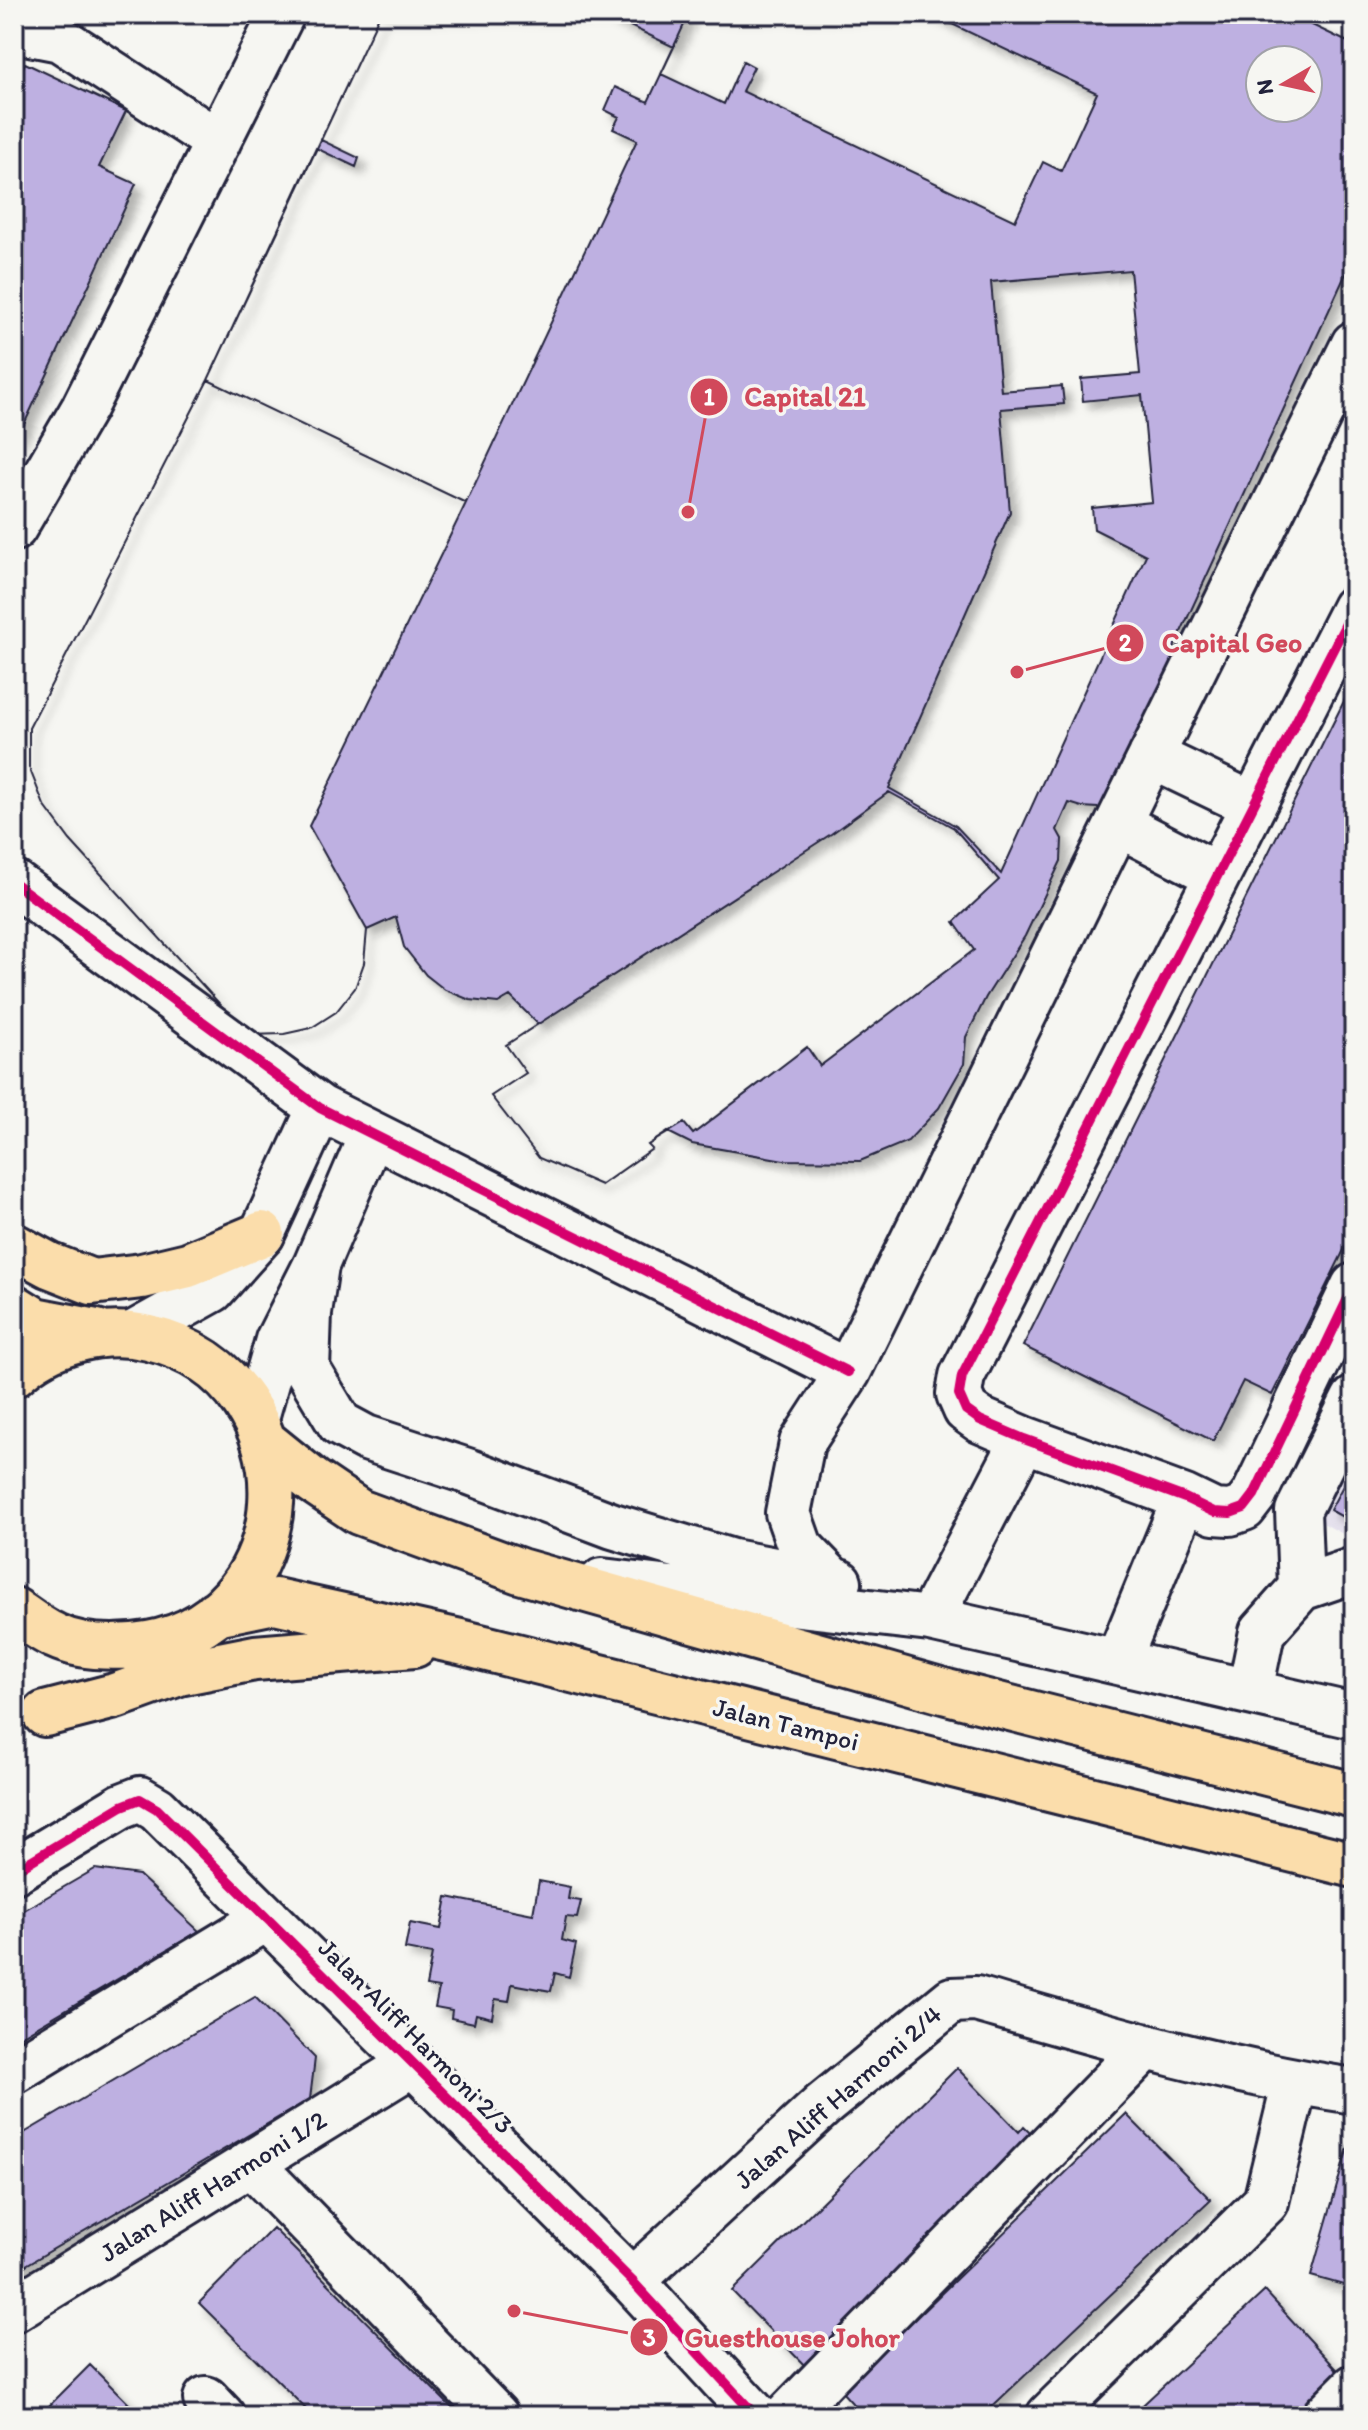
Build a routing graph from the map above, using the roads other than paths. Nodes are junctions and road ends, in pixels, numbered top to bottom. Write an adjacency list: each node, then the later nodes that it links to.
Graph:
1 (282, 14): 3 (street)
2 (14, 30): 3 (street)
3 (218, 142): 5 (street)
4 (1354, 344): 7 (street)
5 (14, 528)
6 (1354, 608): 8 (street)
7 (1151, 756): 8 (street); 9 (street)
8 (1253, 805): 10 (street)
9 (1118, 824): 10 (street); 20 (street)
10 (1217, 875): 24 (street)
11 (14, 883): 12 (street)
12 (320, 1108): 13 (street); 14 (street)
13 (372, 1134): 16 (street); 20 (street)
14 (262, 1234): 15 (main road); 19 (street)
15 (14, 1246)
16 (316, 1265): 23 (street); 28 (street)
17 (1354, 1286): 25 (street)
18 (14, 1307): 19 (main road)
19 (120, 1334): 21 (main road); 23 (main road)
20 (848, 1372): 28 (street)
21 (14, 1374)
22 (1354, 1399): 29 (street)
23 (261, 1430): 27 (main road); 31 (main road)
24 (1024, 1439): 25 (street); 32 (street)
25 (1185, 1498): 35 (street)
26 (1354, 1570): 29 (street)
27 (520, 1571): 32 (street); 39 (main road)
28 (833, 1581): 32 (street)
29 (1301, 1588): 36 (street)
30 (14, 1610): 34 (main road)
31 (216, 1613): 33 (main road, Jalan Tampoi); 34 (main road)
32 (930, 1619): 35 (street)
33 (460, 1642): 38 (main road); 40 (main road, Jalan Tampoi)
34 (156, 1644): 38 (main road)
35 (1118, 1661): 36 (street)
36 (1250, 1691): 37 (street)
37 (1354, 1716)
38 (30, 1724)
39 (1354, 1795)
40 (1354, 1865)
41 (14, 1871): 42 (street, Jalan Aliff Harmoni 2/3)
42 (267, 1918): 44 (street, Jalan Aliff Harmoni 2/3); 45 (street)
43 (1145, 2048): 46 (street, Jalan Aliff Harmoni 2/4); 49 (street, Jalan Aliff Harmoni 2/4); 54 (street)
44 (412, 2064): 48 (street, Jalan Aliff Harmoni 1/2); 49 (street, Jalan Aliff Harmoni 2/3)
45 (14, 2071)
46 (1295, 2082): 47 (street, Jalan Aliff Harmoni 2/4); 55 (street)
47 (1354, 2091)
48 (250, 2163): 50 (street, Jalan Aliff Harmoni 1/2); 52 (street)
49 (632, 2281): 53 (street, Jalan Aliff Harmoni 2/3)
50 (14, 2309)
51 (1354, 2387): 56 (street)
52 (496, 2416)
53 (756, 2416)
54 (787, 2416)
55 (1049, 2416)
56 (1325, 2416)

